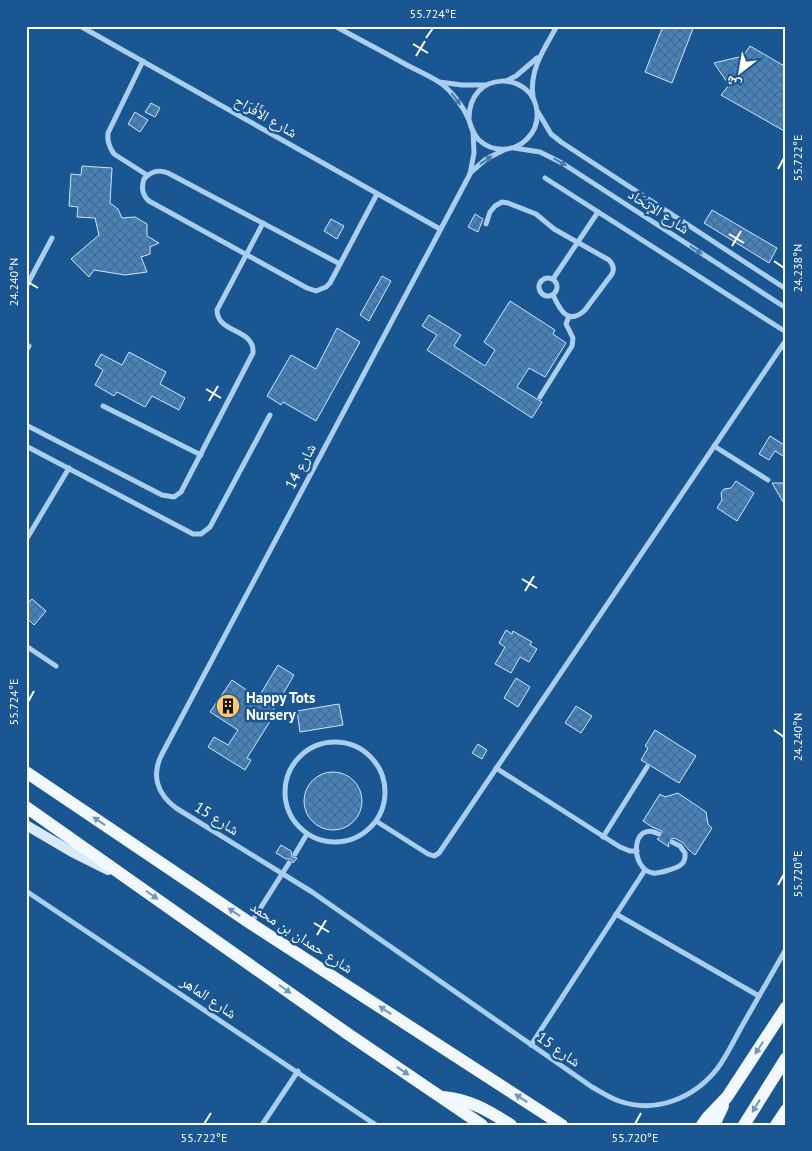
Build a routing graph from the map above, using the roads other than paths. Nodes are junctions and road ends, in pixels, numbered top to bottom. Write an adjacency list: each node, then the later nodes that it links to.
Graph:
1 (80, 26): 5 (street, شارع الأَفْرَاح)
2 (335, 26): 7 (street)
3 (557, 26): 4 (street)
4 (539, 56): 6 (street); 9 (street)
5 (143, 61): 16 (street); 18 (street, شارع الأَفْرَاح)
6 (505, 81): 8 (street); 9 (street)
7 (439, 82): 8 (street); 11 (street, one-way to 11)
8 (485, 85): 11 (street)
9 (533, 98): 10 (street)
10 (537, 111): 13 (street); 29 (street, شارع الإتحَاد)
11 (469, 120): 12 (street)
12 (473, 132): 14 (street); 15 (street, شارع 14)
13 (514, 148): 14 (street); 31 (street, شارع الإتحَاد, one-way to 31)
14 (505, 149): 15 (street, شارع 14, one-way to 14)
15 (470, 174): 22 (street, شارع 14)
16 (147, 175): 20 (street); 25 (street)
17 (545, 178): 19 (street)
18 (377, 194): 22 (street, شارع الأَفْرَاح); 26 (street)
19 (598, 212): 24 (street); 33 (street)
20 (263, 223): 25 (street); 26 (street)
21 (486, 224): 24 (street)
22 (440, 229): 50 (street, شارع 14)
23 (52, 238): 28 (street)
24 (577, 243): 27 (street); 32 (street)
25 (246, 256): 26 (street); 41 (street)
26 (340, 264)
27 (553, 279): 30 (street); 30 (street)
28 (26, 287)
29 (786, 289)
30 (553, 295): 32 (street)
31 (786, 308)
32 (569, 316): 35 (street)
33 (786, 332)
34 (786, 340): 40 (street)
35 (540, 397)
36 (103, 406): 41 (street)
37 (270, 415): 42 (street)
38 (26, 425): 41 (street)
39 (26, 446): 42 (street)
40 (714, 446): 43 (street); 48 (street)
41 (201, 455)
42 (69, 468): 44 (street)
43 (768, 480)
44 (26, 540)
45 (26, 646): 46 (street)
46 (56, 666)
47 (647, 767): 56 (street)
48 (496, 768): 52 (street); 56 (street)
49 (26, 772): 66 (main road, شارع حمدان بن محمد, one-way to 49)
50 (156, 772): 62 (street, شارع 15)
51 (26, 807): 63 (main road)
52 (376, 821): 54 (street); 54 (street)
53 (26, 825): 63 (street)
54 (307, 834): 59 (street)
55 (659, 834): 58 (street)
56 (603, 837): 58 (street)
57 (672, 842): 61 (street)
58 (637, 851): 61 (street)
59 (295, 854)
60 (289, 863): 62 (street)
61 (645, 870): 65 (street)
62 (282, 873): 66 (street); 70 (street, شارع 15)
63 (132, 881): 73 (main road, one-way to 73)
64 (26, 890): 72 (street, شارع الماهر)
65 (616, 914): 68 (street); 70 (street)
66 (250, 923): 81 (main road, شارع حمدان بن محمد, one-way to 66)
67 (786, 949): 68 (street, شارع 15)
68 (759, 996): 70 (street, شارع 15)
69 (786, 1007): 74 (main road, one-way to 74)
70 (531, 1045)
71 (786, 1058): 83 (main road, one-way to 83)
72 (298, 1071): 77 (street); 78 (street, شارع الماهر)
73 (440, 1097): 79 (main road); 80 (main road)
74 (727, 1097): 76 (main road); 82 (main road)
75 (786, 1110): 84 (main road)
76 (705, 1123)
77 (262, 1125)
78 (376, 1125)
79 (482, 1125)
80 (511, 1125)
81 (562, 1125)
82 (722, 1125)
83 (744, 1125)
84 (776, 1125)

